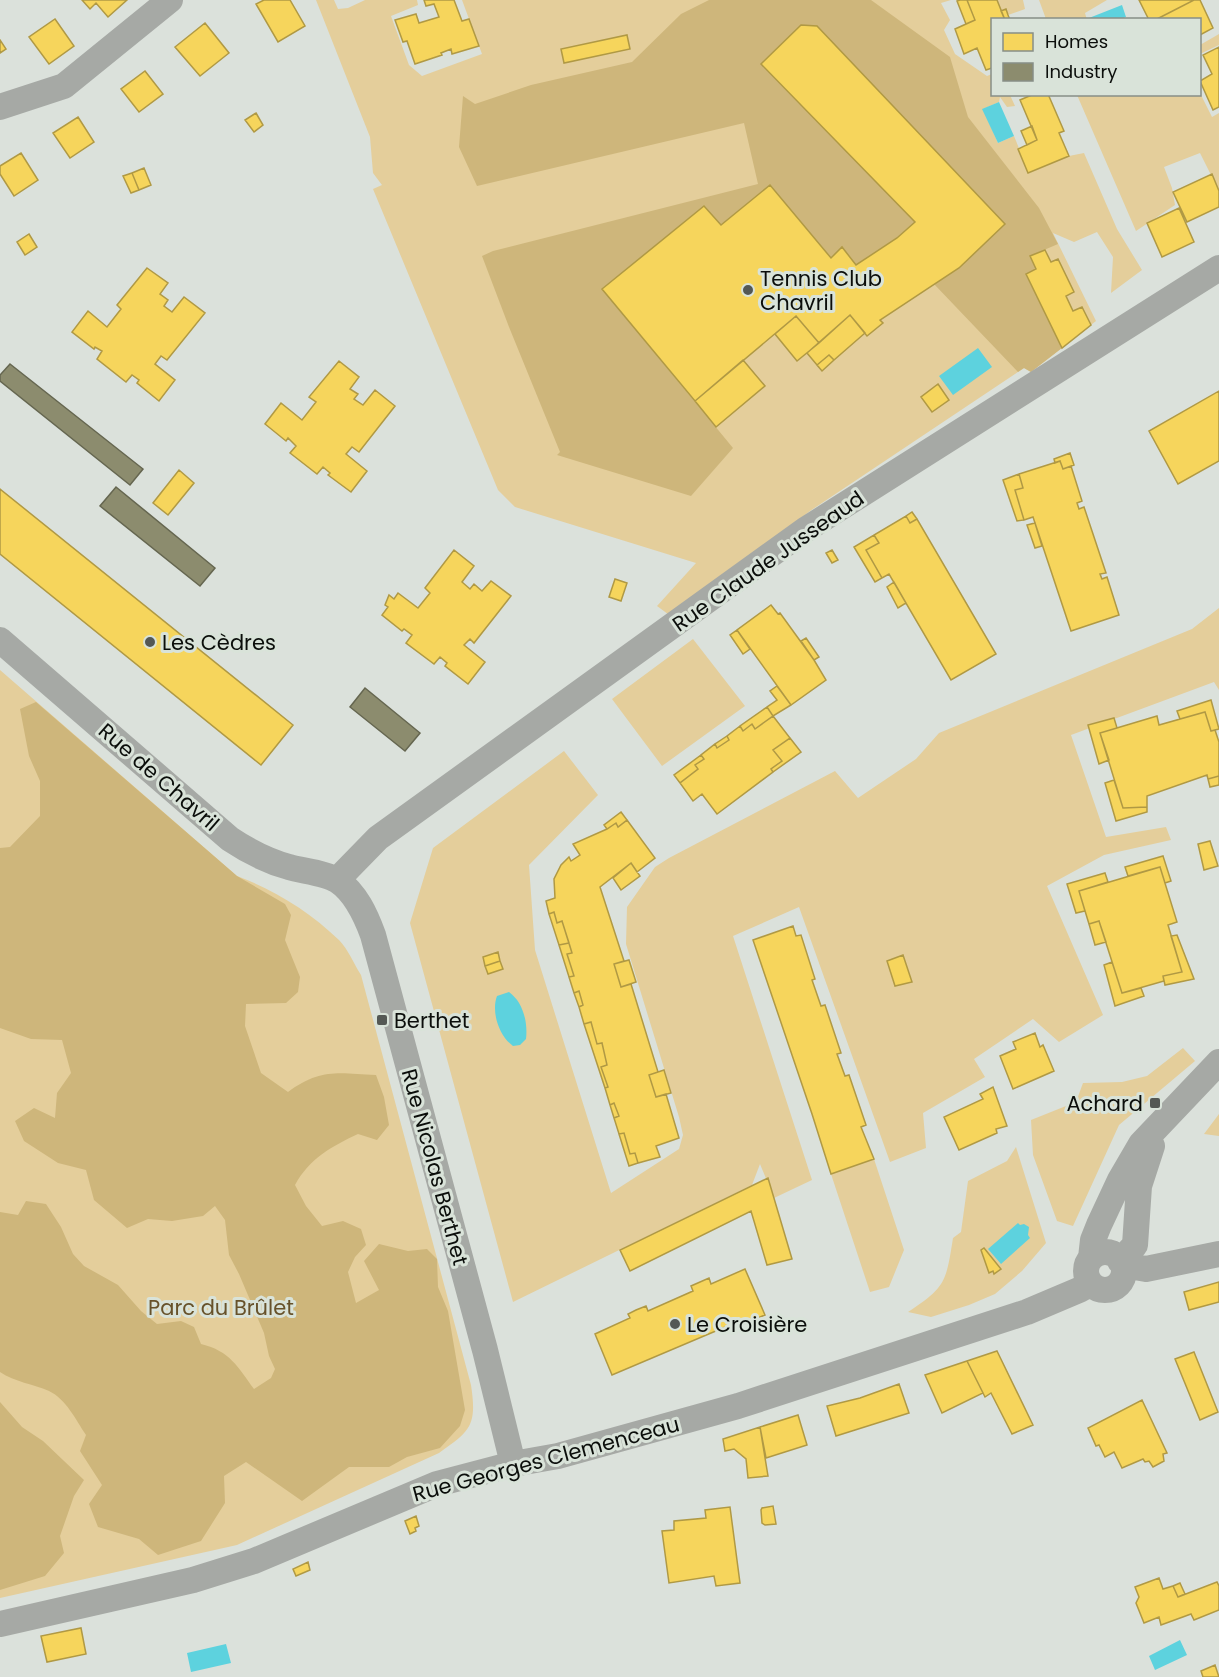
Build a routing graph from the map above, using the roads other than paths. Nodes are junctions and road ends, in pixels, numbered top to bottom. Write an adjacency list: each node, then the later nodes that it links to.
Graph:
1 (170, 0): 2 (street)
2 (0, 107)
3 (1219, 268): 5 (street, Rue Claude Jusseaud)
4 (0, 640): 5 (street, Rue de Chavril)
5 (337, 880): 12 (street, Rue Nicolas Berthet)
6 (1219, 1062): 7 (street)
7 (1165, 1121): 9 (street); 10 (street)
8 (1219, 1254): 10 (street)
9 (1091, 1258): 10 (street); 11 (street)
10 (1122, 1263): 11 (street)
11 (1090, 1284): 12 (street, Rue Georges Clemenceau)
12 (513, 1464): 13 (street, Rue Georges Clemenceau)
13 (0, 1624)

